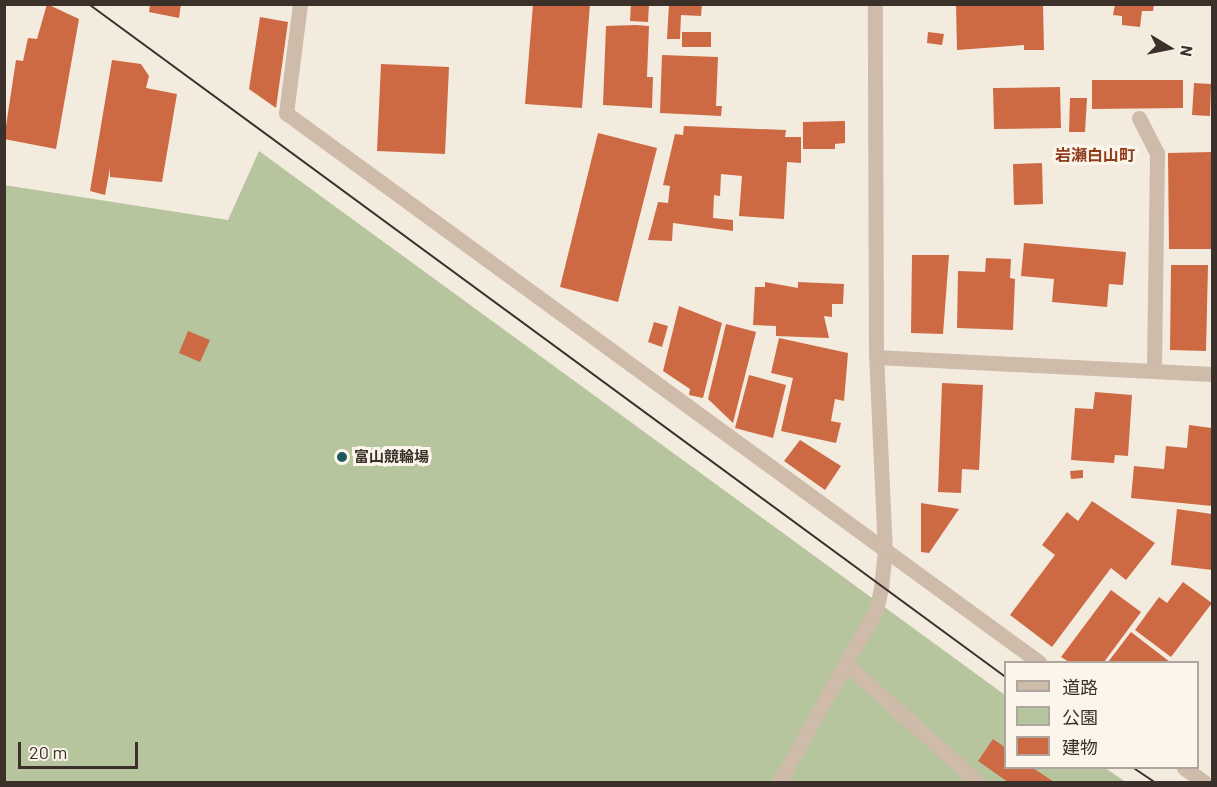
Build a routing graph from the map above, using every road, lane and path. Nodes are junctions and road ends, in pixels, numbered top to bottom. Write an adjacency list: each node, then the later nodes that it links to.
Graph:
1 (300, 4): 7 (street)
2 (875, 4): 4 (street)
3 (1139, 118): 5 (street)
4 (876, 357): 5 (street); 7 (street)
5 (1154, 371): 6 (street)
6 (1212, 374)
7 (885, 552): 8 (street); 9 (street)
8 (1036, 661)
9 (847, 664): 11 (street); 12 (street)
10 (1185, 769): 13 (street)
11 (779, 783)
12 (978, 783)
13 (1204, 783)

